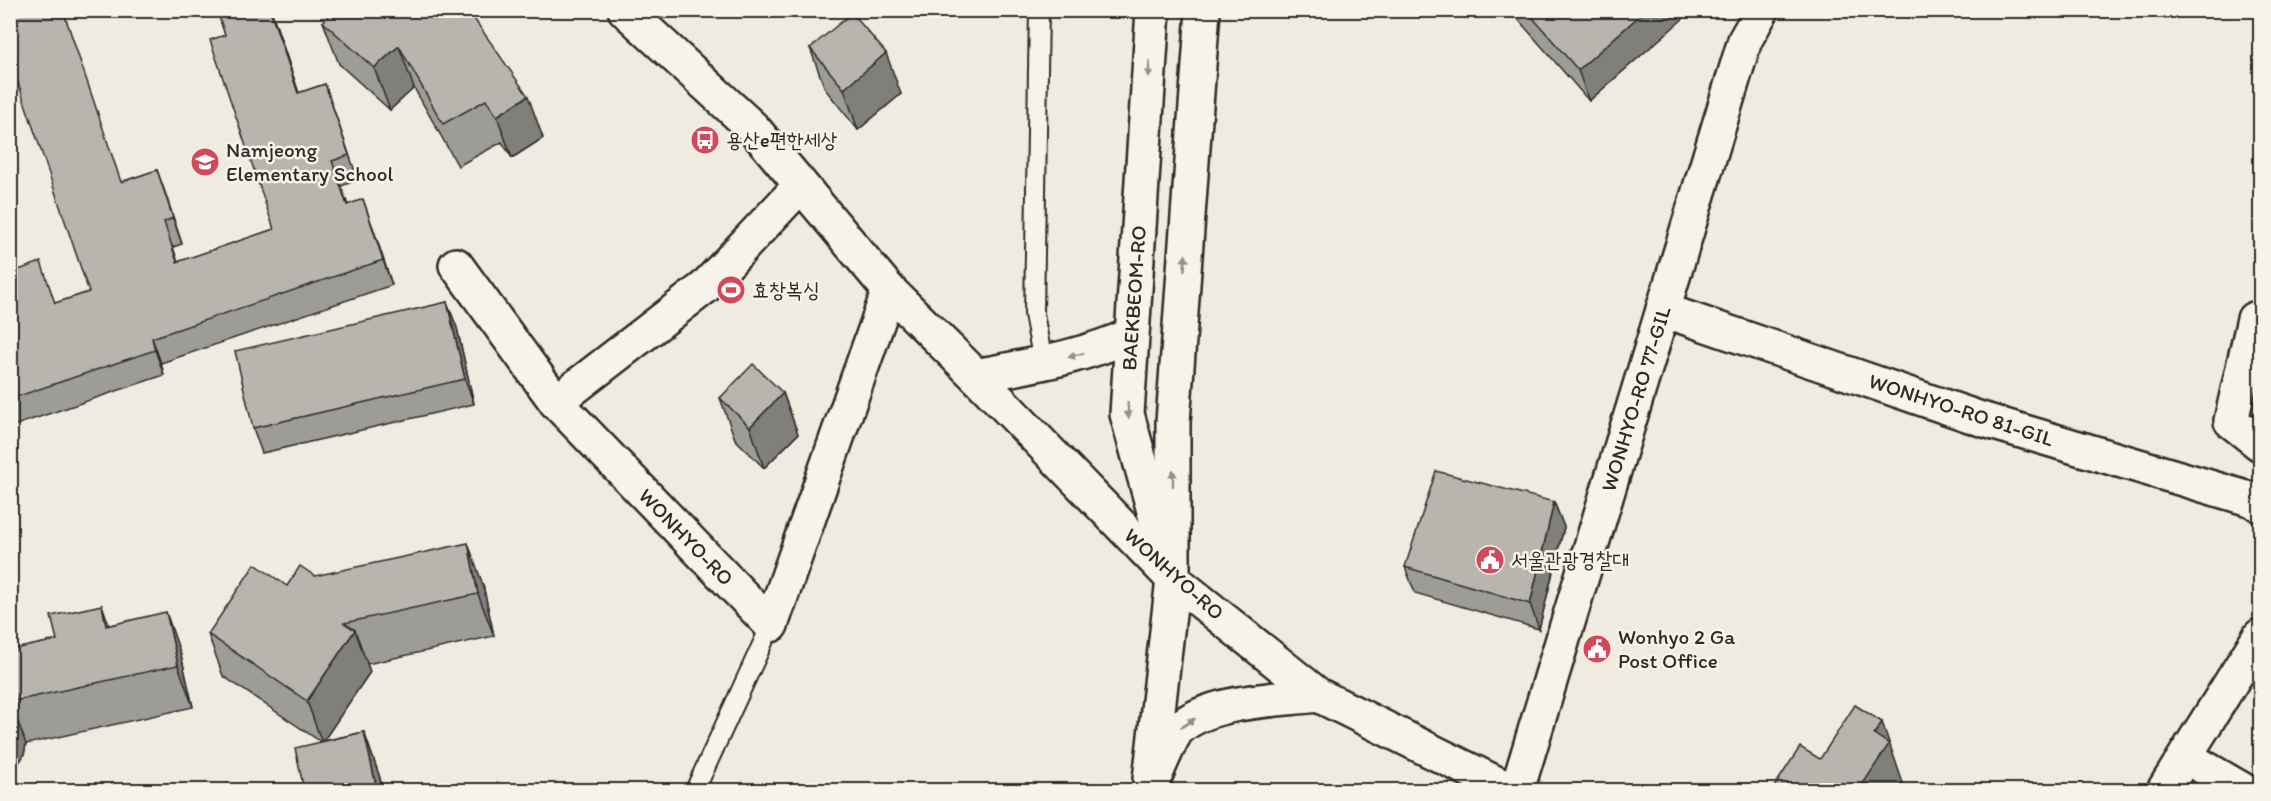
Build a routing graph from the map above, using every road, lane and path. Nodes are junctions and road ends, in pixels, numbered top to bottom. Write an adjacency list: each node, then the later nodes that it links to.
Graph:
1 (625, 10): 6 (main road, WONHYO-RO)
2 (1039, 10): 14 (lane)
3 (1153, 10): 9 (main road, BAEKBEOM-RO, one-way to 9)
4 (1203, 10): 10 (main road, BAEKBEOM-RO, one-way to 4)
5 (1762, 10): 11 (main road, WONHYO-RO 77-GIL)
6 (801, 185): 8 (main road, WONHYO-RO); 16 (main road)
7 (456, 265): 16 (main road, WONHYO-RO)
8 (889, 290): 15 (main road, WONHYO-RO); 20 (main road)
9 (1134, 293): 10 (main road); 13 (main road, BAEKBEOM-RO)
10 (1182, 298): 19 (main road, BAEKBEOM-RO, one-way to 10)
11 (1663, 310): 18 (main road, WONHYO-RO 81-GIL); 27 (main road, WONHYO-RO 77-GIL)
12 (2260, 320): 17 (main road)
13 (1131, 335): 14 (main road, one-way to 14); 19 (main road, BAEKBEOM-RO, one-way to 19)
14 (1043, 362): 15 (main road)
15 (976, 376): 19 (main road, WONHYO-RO)
16 (556, 402): 20 (main road, WONHYO-RO)
17 (2260, 444)
18 (2260, 505)
19 (1173, 579): 22 (main road, WONHYO-RO); 25 (main road, BAEKBEOM-RO)
20 (771, 625): 24 (lane)
21 (2260, 636): 23 (main road)
22 (1318, 695): 25 (main road, one-way to 22); 26 (main road, WONHYO-RO)
23 (2186, 757): 28 (main road); 29 (main road)
24 (695, 790)
25 (1149, 790)
26 (1510, 790)
27 (1517, 790)
28 (2164, 790)
29 (2243, 790)

